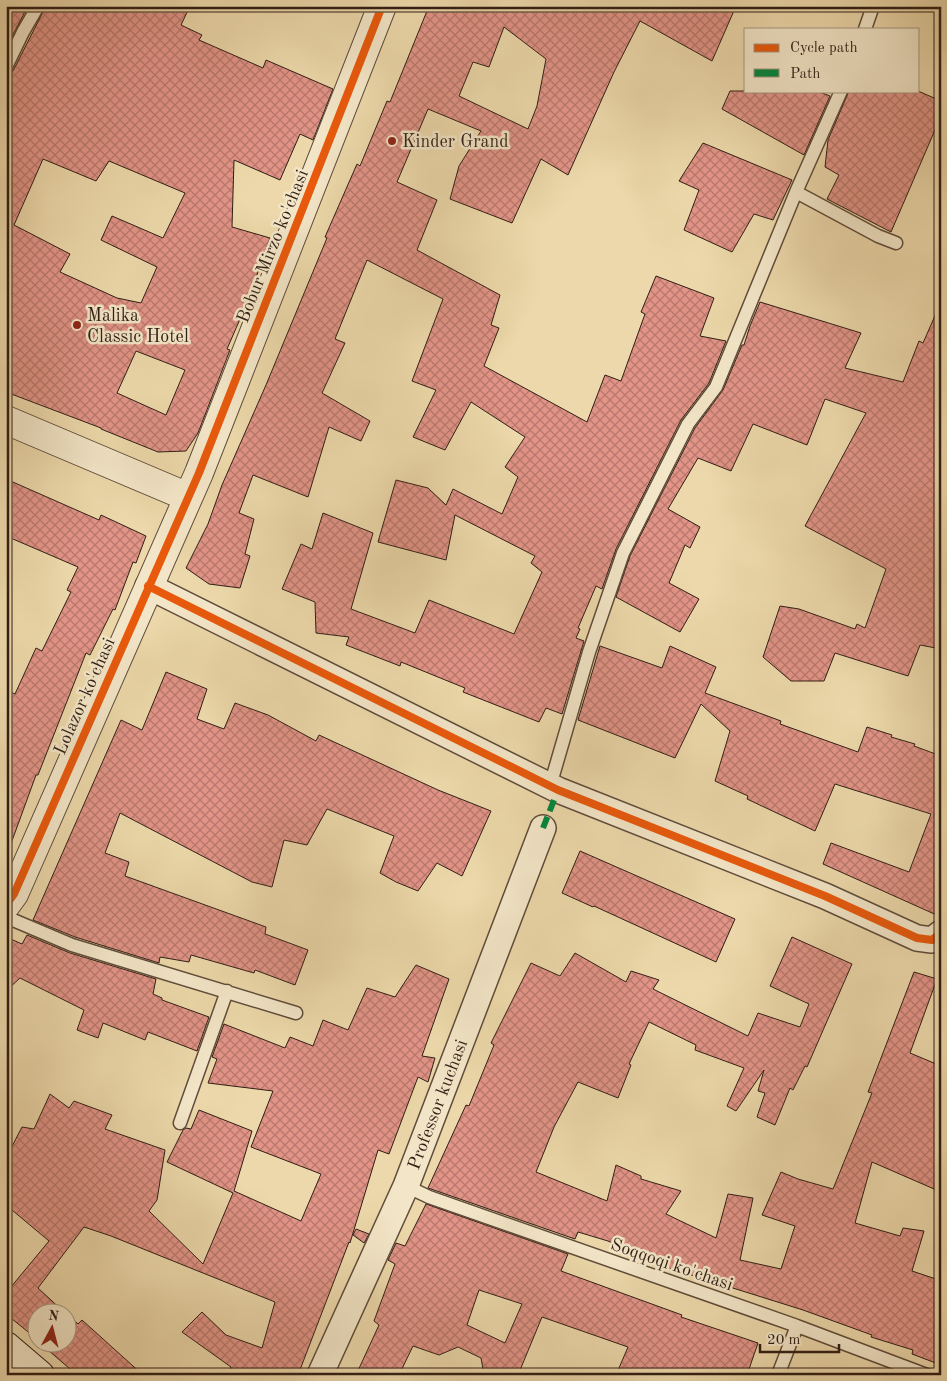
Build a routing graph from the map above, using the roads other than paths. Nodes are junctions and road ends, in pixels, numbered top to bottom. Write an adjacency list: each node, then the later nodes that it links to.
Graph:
1 (38, 6): 5 (lane)
2 (382, 6): 10 (street, Bobur Mirzo ko'chasi)
3 (873, 6): 4 (lane)
4 (865, 28)
5 (6, 67)
6 (840, 92): 7 (lane)
7 (796, 192): 8 (lane); 12 (lane)
8 (896, 243)
9 (6, 420): 10 (street)
10 (188, 497): 11 (street, Lolazor ko'chasi)
11 (148, 586): 12 (street); 14 (street, Lolazor ko'chasi)
12 (550, 786): 16 (street)
13 (543, 828): 20 (street, Professor kuchasi)
14 (6, 905)
15 (6, 917): 17 (lane)
16 (941, 933)
17 (227, 991): 18 (lane); 19 (lane)
18 (296, 1013)
19 (180, 1123)
20 (406, 1186): 21 (lane, Soqqoqi ko'chasi); 24 (street, Professor kuchasi)
21 (797, 1326): 25 (lane); 26 (lane, Soqqoqi ko'chasi)
22 (6, 1346): 23 (street)
23 (40, 1375)
24 (320, 1375)
25 (778, 1375)
26 (927, 1375)

